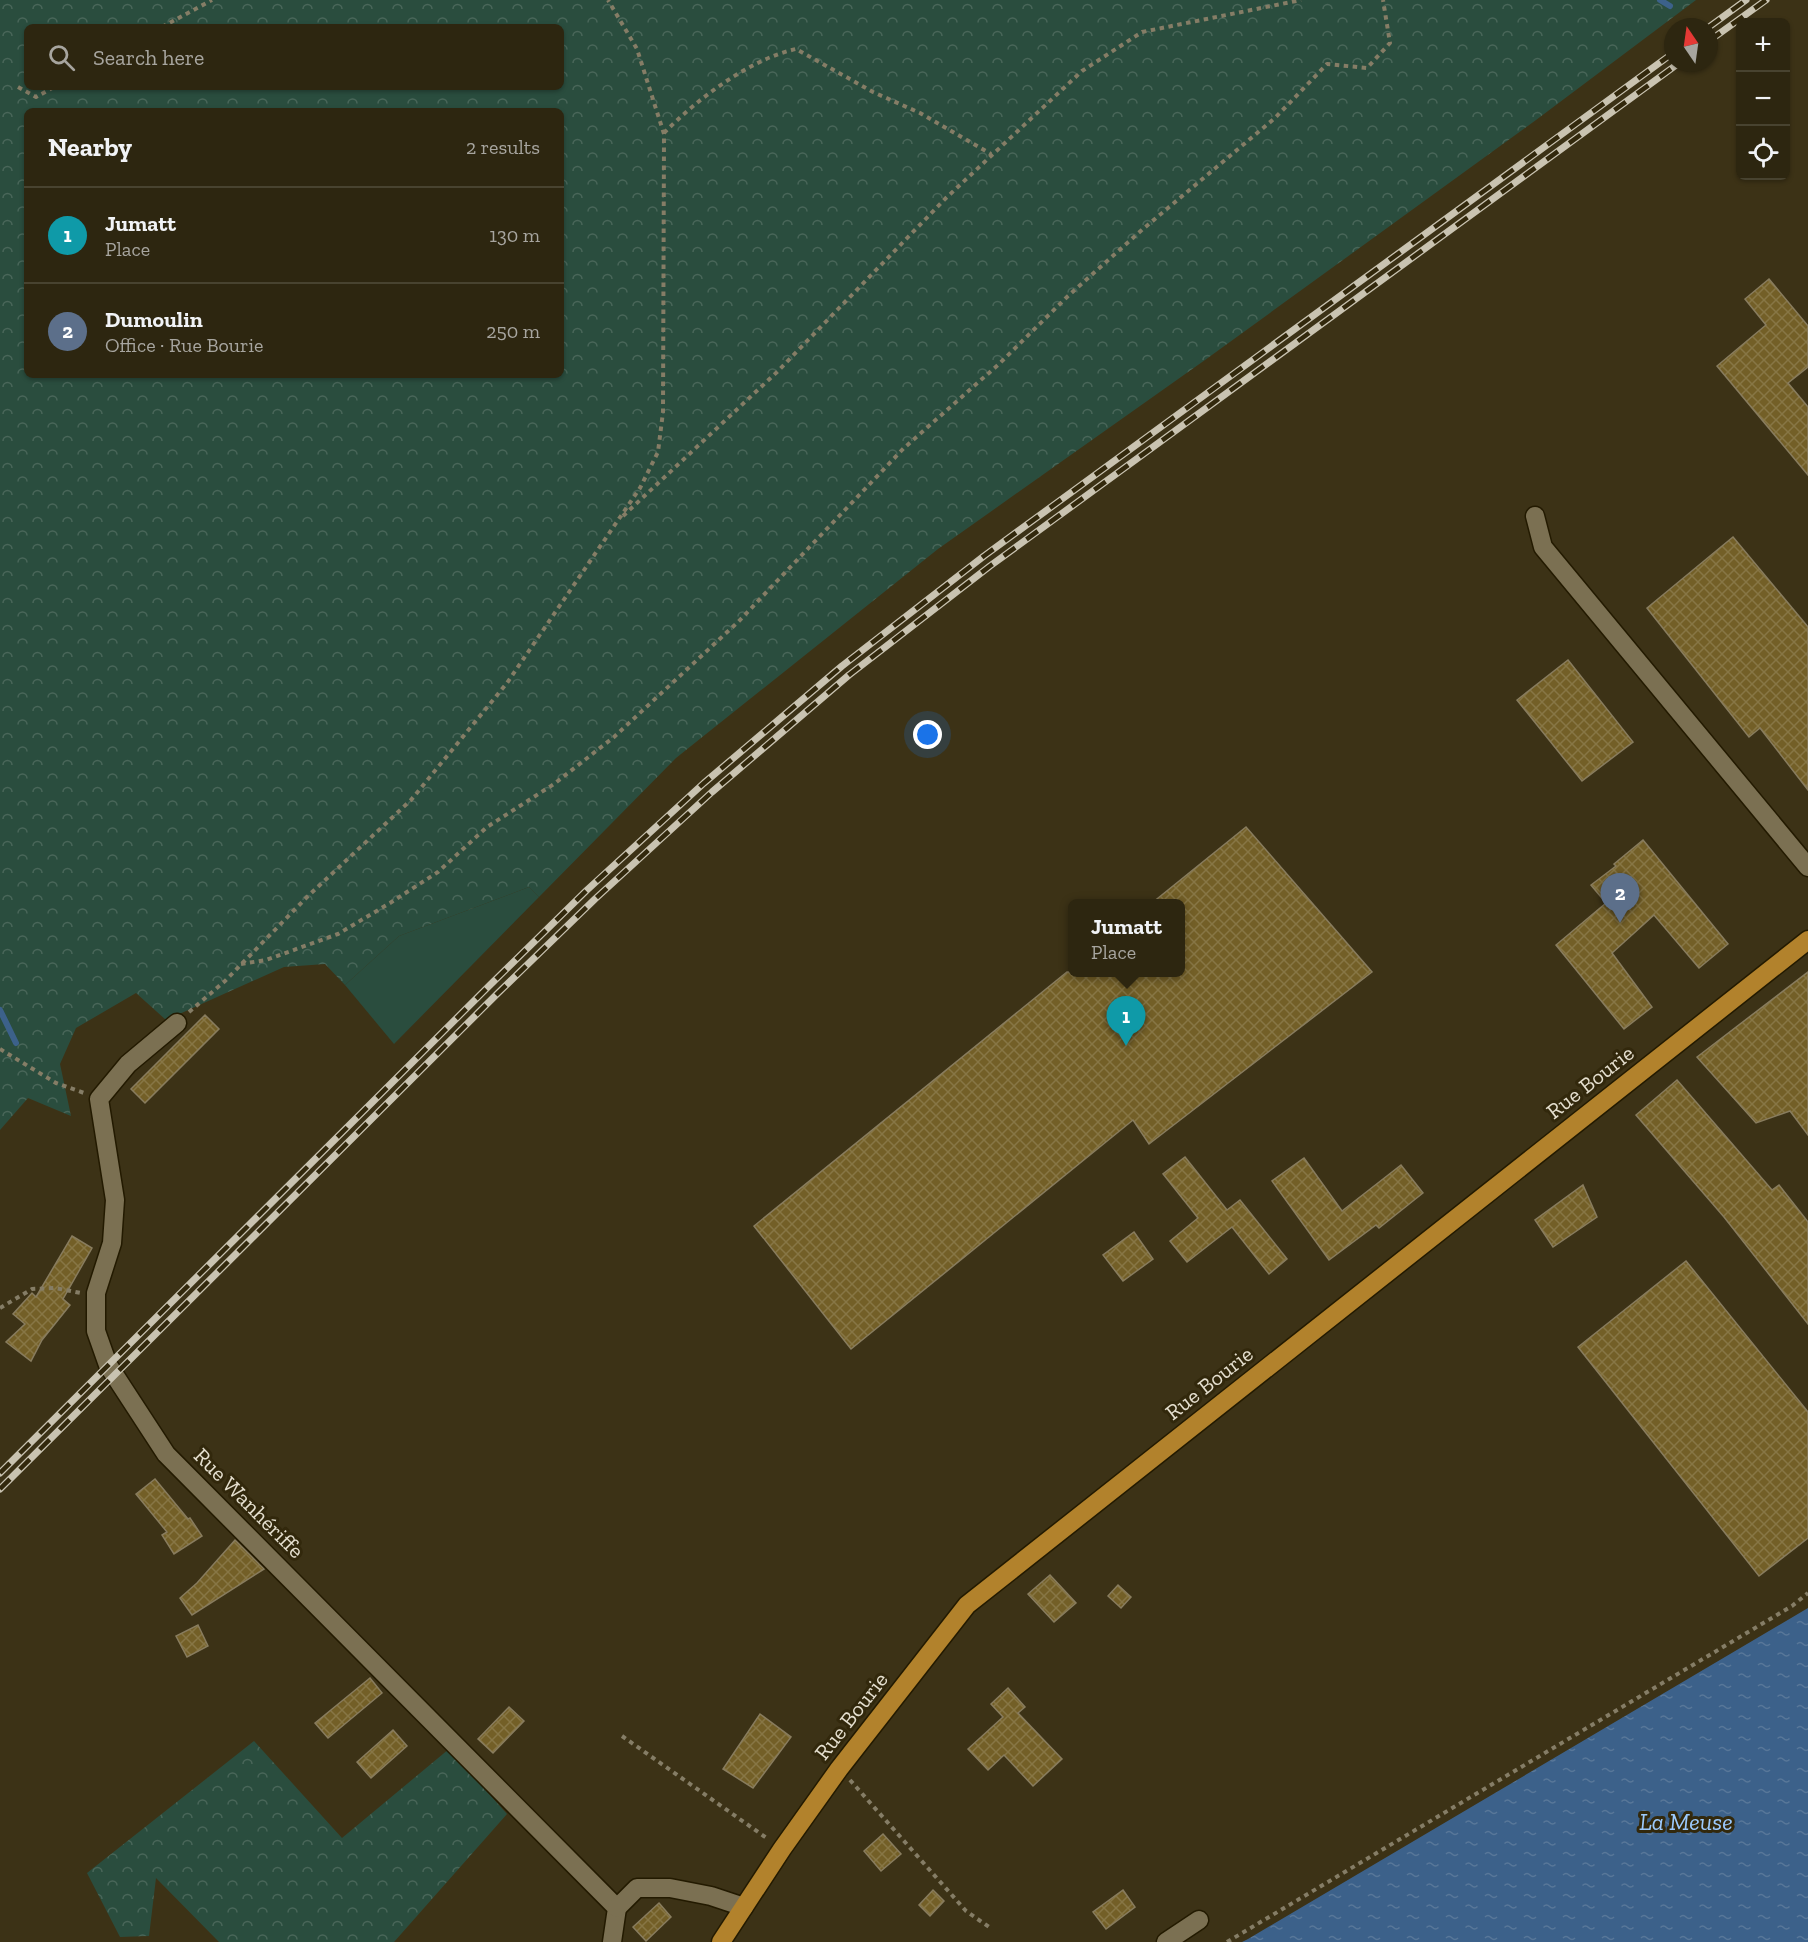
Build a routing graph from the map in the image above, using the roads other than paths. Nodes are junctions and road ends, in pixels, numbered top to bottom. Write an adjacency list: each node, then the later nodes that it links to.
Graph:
1 (1535, 516): 2 (street)
2 (1808, 867)
3 (1808, 940): 5 (main road, Rue Bourie)
4 (177, 1023): 6 (street, Rue Wanhériffe)
5 (744, 1907): 6 (street); 9 (main road, Rue Bourie)
6 (617, 1908): 8 (street)
7 (1199, 1920): 10 (street)
8 (612, 1942)
9 (721, 1942)
10 (1166, 1942)

